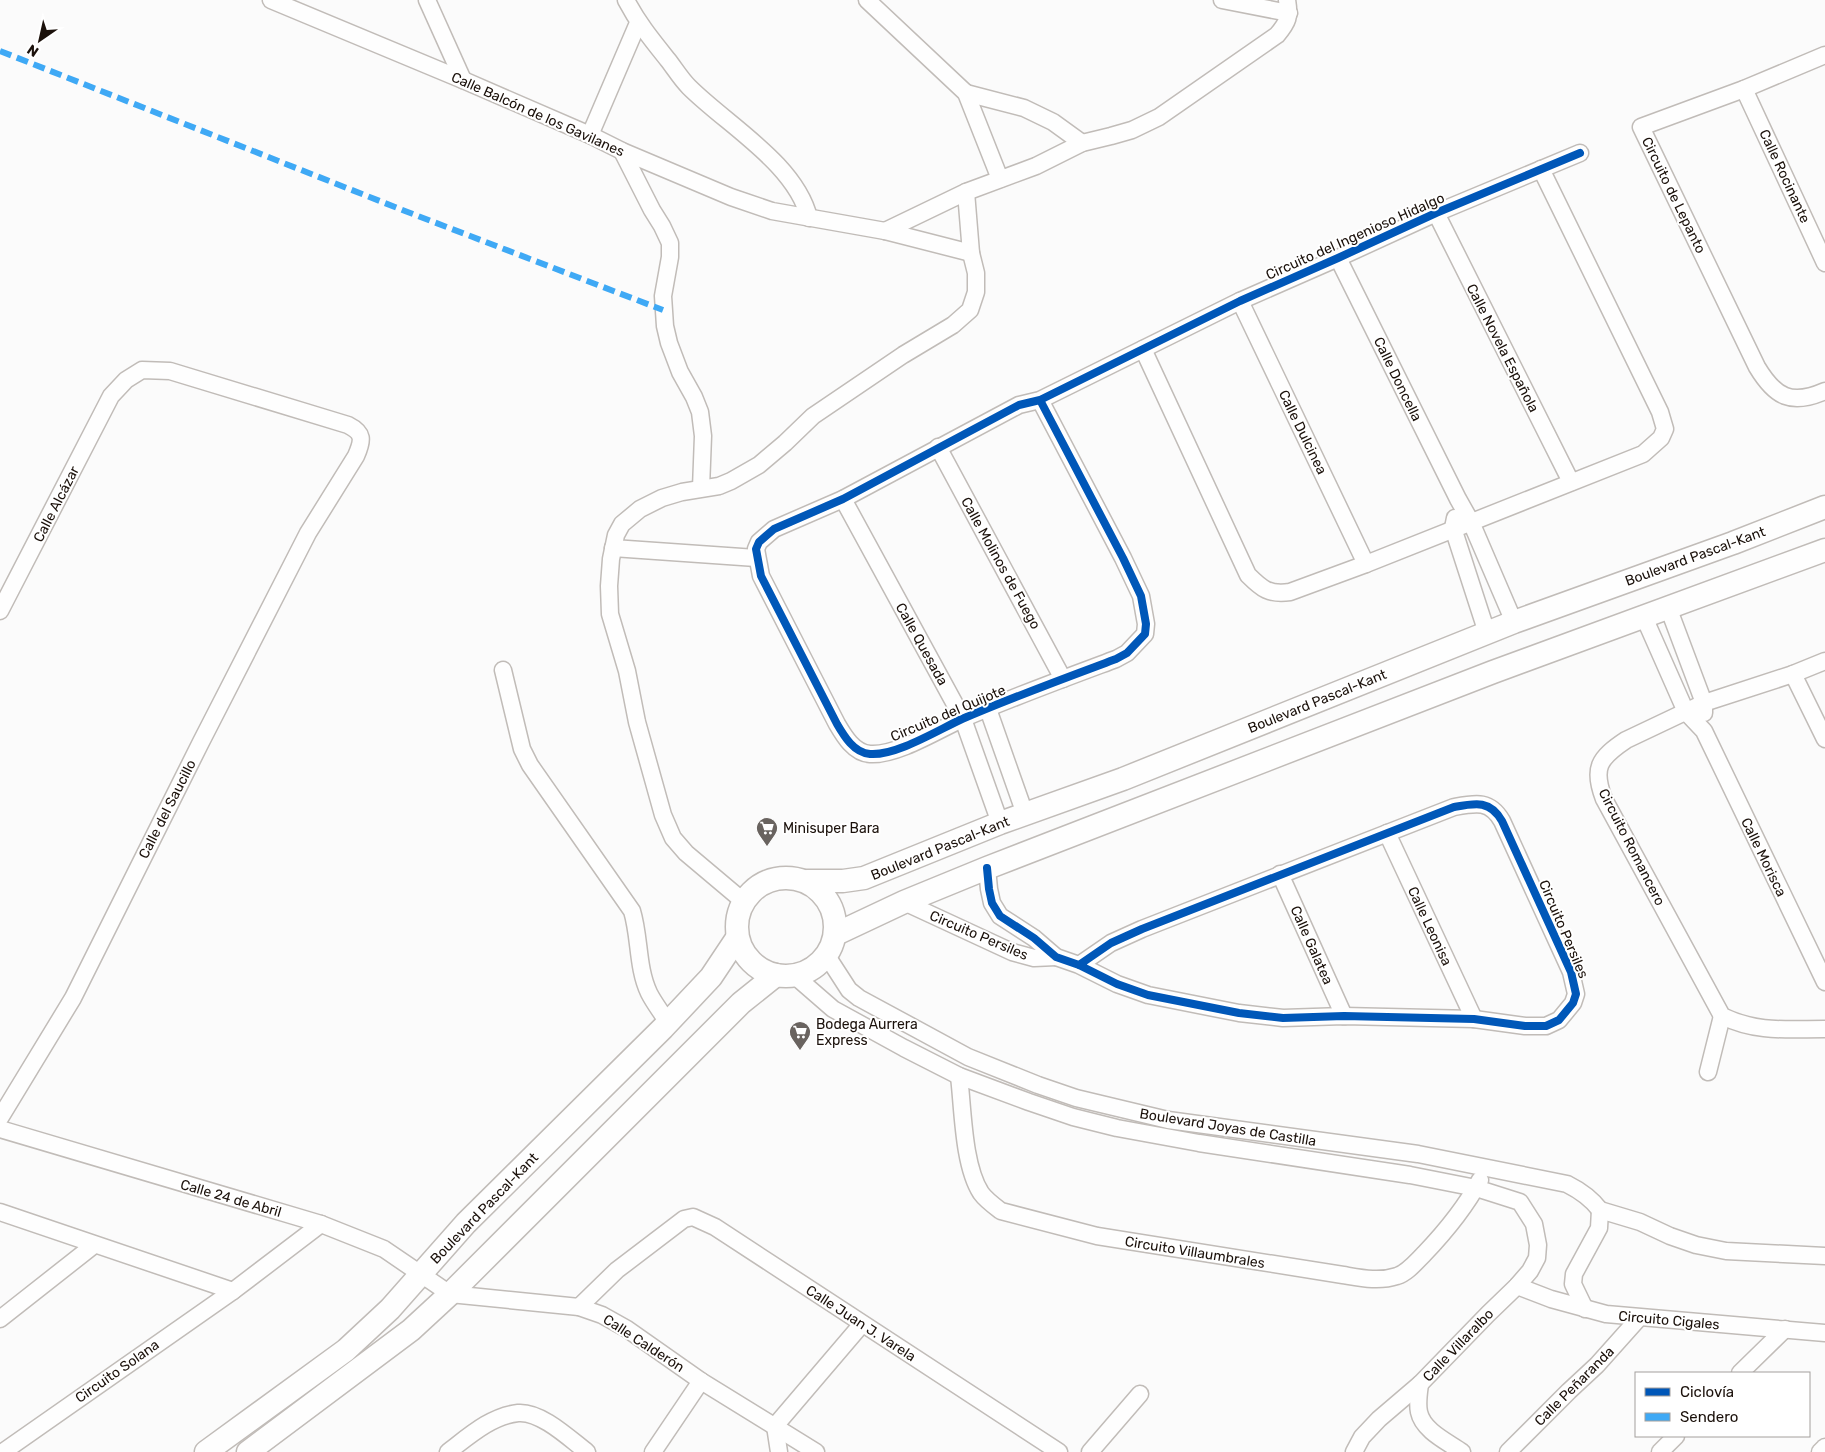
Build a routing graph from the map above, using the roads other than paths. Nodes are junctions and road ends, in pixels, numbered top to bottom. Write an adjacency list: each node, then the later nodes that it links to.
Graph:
1 (271, 0): 9 (street, Calle Balcón de los Gavilanes)
2 (427, 0): 9 (street)
3 (626, 0): 7 (street)
4 (867, 0): 11 (street)
5 (1222, 0): 6 (street)
6 (1288, 6): 13 (street)
7 (638, 23): 12 (street); 20 (street)
8 (1825, 55): 10 (street, Circuito de Lepanto)
9 (463, 80): 12 (street, Calle Balcón de los Gavilanes)
10 (1744, 89): 24 (street, Calle Rocinante); 27 (street, Circuito de Lepanto)
11 (966, 93): 13 (street); 17 (street)
12 (590, 135): 14 (street, Calle Balcón de los Gavilanes)
13 (1082, 143): 17 (street)
14 (622, 151): 20 (street, Calle Balcón de los Gavilanes); 31 (street)
15 (1580, 153): 16 (street, Circuito del Ingenioso Hidalgo)
16 (1541, 169): 19 (street, Circuito del Ingenioso Hidalgo); 30 (street)
17 (1000, 179): 18 (street)
18 (966, 192): 21 (street); 22 (street)
19 (1436, 213): 23 (street, Circuito del Ingenioso Hidalgo); 30 (street, Calle Novela Española)
20 (809, 218): 21 (street, Calle Balcón de los Gavilanes)
21 (885, 231): 22 (street, Calle Balcón de los Gavilanes)
22 (971, 253): 31 (street)
23 (1338, 258): 25 (street, Circuito del Ingenioso Hidalgo); 34 (street, Calle Doncella)
24 (1825, 263)
25 (1240, 301): 26 (street, Circuito del Ingenioso Hidalgo); 42 (street, Calle Dulcinea)
26 (1143, 349): 28 (street); 42 (street)
27 (1825, 391)
28 (1040, 400): 29 (street); 52 (street, Circuito del Quijote)
29 (938, 447): 33 (street); 52 (street, Calle Molinos de Fuego)
30 (1570, 482): 36 (street)
31 (701, 488): 39 (street)
32 (329, 498): 45 (street, Calle Alcázar); 83 (street, Calle del Saucillo)
33 (842, 499): 41 (street); 56 (street, Calle Quesada)
34 (1458, 499): 36 (street, Calle Doncella); 37 (street)
35 (1825, 507): 38 (street, Boulevard Pascal-Kant)
36 (1472, 522): 37 (street); 47 (street, Calle Doncella)
37 (1453, 528): 42 (street); 48 (street)
38 (1733, 543): 43 (street); 47 (street, Boulevard Pascal-Kant)
39 (613, 548): 41 (street); 67 (street)
40 (1825, 550): 43 (street)
41 (756, 558): 56 (street, Circuito del Quijote)
42 (1366, 564)
43 (1745, 579): 44 (street)
44 (1668, 607): 46 (street); 53 (street, Calle Morisca)
45 (0, 611)
46 (1644, 617): 55 (street, Calle Morisca); 60 (street)
47 (1514, 622): 48 (street, Boulevard Pascal-Kant)
48 (1487, 633): 59 (street, Boulevard Pascal-Kant)
49 (1825, 661): 51 (street, Circuito Romancero)
50 (503, 670): 79 (street)
51 (1793, 674): 53 (street, Circuito Romancero); 58 (street)
52 (1064, 679): 54 (street, Circuito del Quijote)
53 (1704, 703): 55 (street, Circuito Romancero); 57 (street, Calle Morisca)
54 (988, 709): 56 (street, Circuito del Quijote); 61 (street)
55 (1686, 712): 57 (street, Calle Morisca); 77 (street, Circuito Romancero)
56 (963, 719): 62 (street, Calle Quesada)
57 (1704, 732): 75 (street, Calle Morisca)
58 (1825, 739)
59 (1123, 779): 60 (street); 61 (street, Boulevard Pascal-Kant)
60 (1136, 811): 64 (street)
61 (1025, 814): 62 (street, Boulevard Pascal-Kant)
62 (1000, 823): 66 (street, Boulevard Pascal-Kant)
63 (1387, 833): 65 (street, Circuito Persiles); 78 (street, Calle Leonisa); 78 (street, Circuito Persiles)
64 (987, 868): 68 (street); 72 (street, Circuito Persiles)
65 (1280, 874): 73 (street, Circuito Persiles); 76 (street, Calle Galatea)
66 (807, 881): 67 (street); 69 (street)
67 (743, 901): 70 (street)
68 (904, 902): 69 (street); 72 (street, Circuito Persiles)
69 (836, 934): 71 (street)
70 (737, 938): 74 (street); 79 (street, Boulevard Pascal-Kant)
71 (827, 956): 74 (street); 85 (street, Boulevard Joyas de Castilla)
72 (1056, 957): 73 (street, Circuito Persiles)
73 (1079, 965): 76 (street, Circuito Persiles)
74 (785, 976): 82 (street, Boulevard Joyas de Castilla); 96 (street)
75 (1825, 982)
76 (1344, 1016): 78 (street, Circuito Persiles)
77 (1722, 1016): 80 (street); 81 (street)
78 (1474, 1019)
79 (668, 1022): 93 (street, Boulevard Pascal-Kant)
80 (1825, 1029)
81 (1708, 1072)
82 (959, 1076): 86 (street, Boulevard Joyas de Castilla); 86 (street, Circuito Villaumbrales)
83 (0, 1118)
84 (0, 1129): 90 (street, Calle 24 de Abril)
85 (1485, 1169): 86 (street, Circuito Villaumbrales); 88 (street, Boulevard Joyas de Castilla)
86 (1476, 1188): 87 (street, Boulevard Joyas de Castilla)
87 (1520, 1202): 94 (street, Calle Villaralbo)
88 (1600, 1210): 92 (street); 98 (street)
89 (0, 1212): 91 (street)
90 (321, 1224): 93 (street, Calle 24 de Abril); 95 (street, Circuito Solana)
91 (94, 1245): 95 (street); 100 (street)
92 (1825, 1256)
93 (420, 1273): 96 (street, Calle 24 de Abril); 112 (street, Boulevard Pascal-Kant)
94 (1518, 1286): 98 (street, Circuito Cigales); 106 (street, Calle Villaralbo)
95 (233, 1292): 111 (street, Circuito Solana)
96 (450, 1294): 97 (street, Calle Calderón); 113 (street)
97 (578, 1306): 101 (street, Calle Juan J. Varela); 105 (street, Calle Calderón)
98 (1585, 1309): 99 (street, Circuito Cigales)
99 (1639, 1318): 102 (street, Circuito Cigales); 123 (street, Calle Peñaranda)
100 (0, 1319)
101 (862, 1324): 108 (street); 119 (street, Calle Juan J. Varela)
102 (1785, 1329): 103 (street, Circuito Cigales); 104 (street)
103 (1825, 1333)
104 (1741, 1372)
105 (701, 1381): 108 (street, Calle Calderón); 116 (street)
106 (1420, 1384): 121 (street); 122 (street, Calle Villaralbo)
107 (1140, 1394): 120 (street)
108 (775, 1426): 117 (street); 118 (street, Calle Calderón)
109 (1675, 1437): 124 (street)
110 (1825, 1448): 125 (street)
111 (3, 1452)
112 (206, 1452)
113 (248, 1452)
114 (448, 1452): 115 (street)
115 (588, 1452)
116 (653, 1452)
117 (779, 1452)
118 (816, 1452)
119 (1059, 1452)
120 (1090, 1452)
121 (1354, 1452)
122 (1462, 1452)
123 (1508, 1452)
124 (1660, 1452)
125 (1820, 1452)

